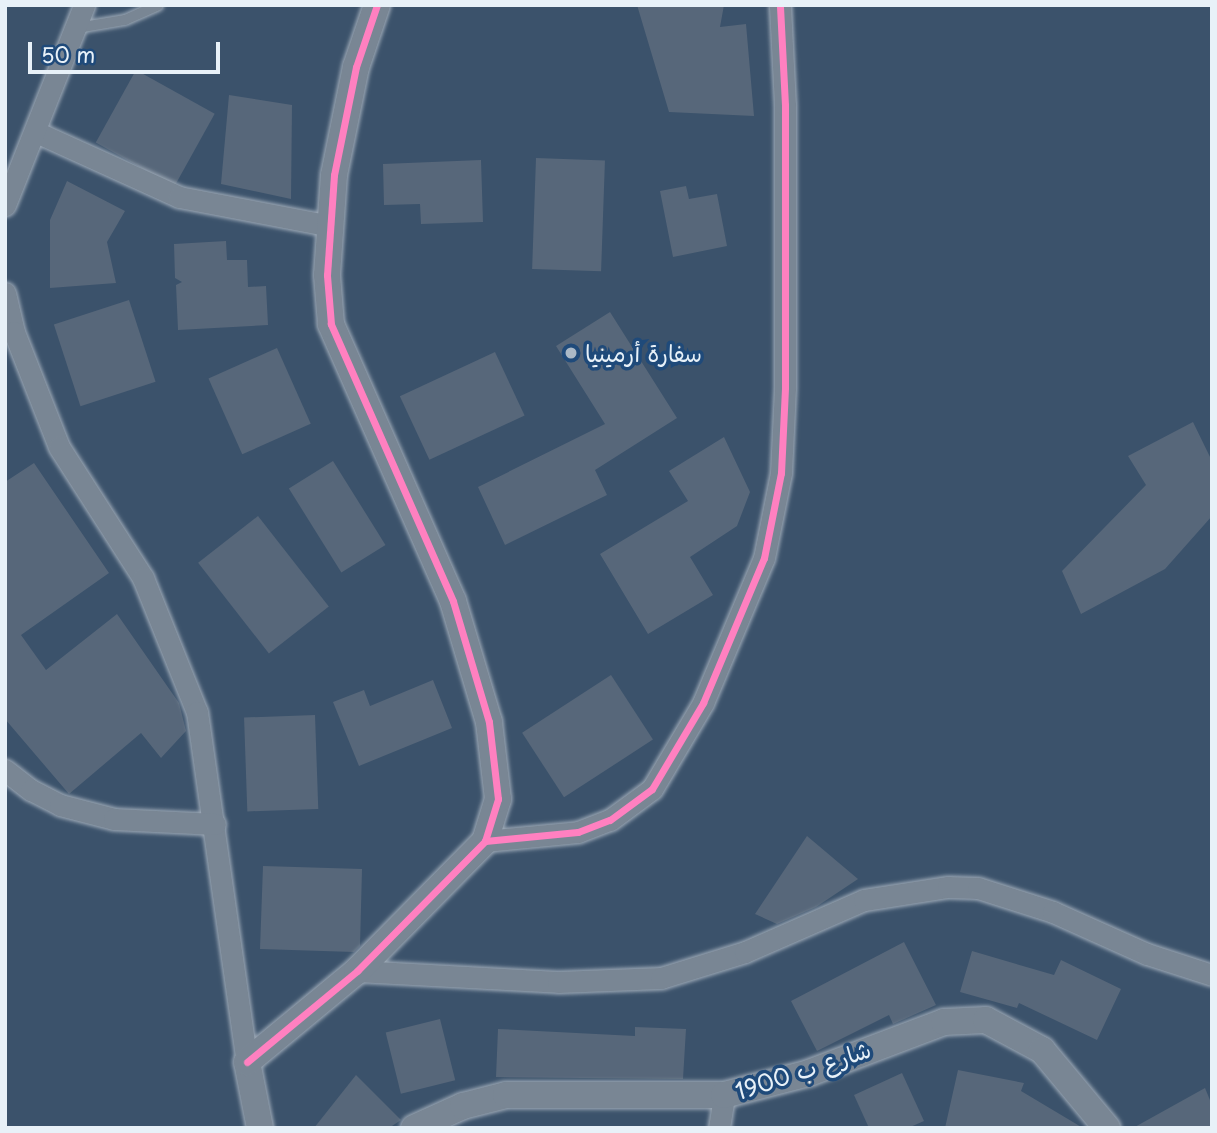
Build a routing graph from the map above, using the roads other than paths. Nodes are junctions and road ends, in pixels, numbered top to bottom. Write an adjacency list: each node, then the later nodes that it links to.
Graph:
1 (84, 5): 5 (street)
2 (158, 5): 5 (lane)
3 (377, 5): 8 (street)
4 (780, 5): 12 (street)
5 (76, 29): 6 (street)
6 (36, 132): 7 (street); 8 (street)
7 (5, 205)
8 (331, 226): 12 (street)
9 (5, 293): 11 (street)
10 (5, 770): 11 (street)
11 (215, 824): 15 (street)
12 (485, 841): 13 (street)
13 (357, 971): 14 (street); 15 (street)
14 (1212, 975)
15 (247, 1062): 17 (street)
16 (724, 1095): 18 (street, شارع ب 1900); 19 (street); 20 (street, شارع ب 1900)
17 (260, 1128)
18 (414, 1128)
19 (719, 1128)
20 (1107, 1128)

